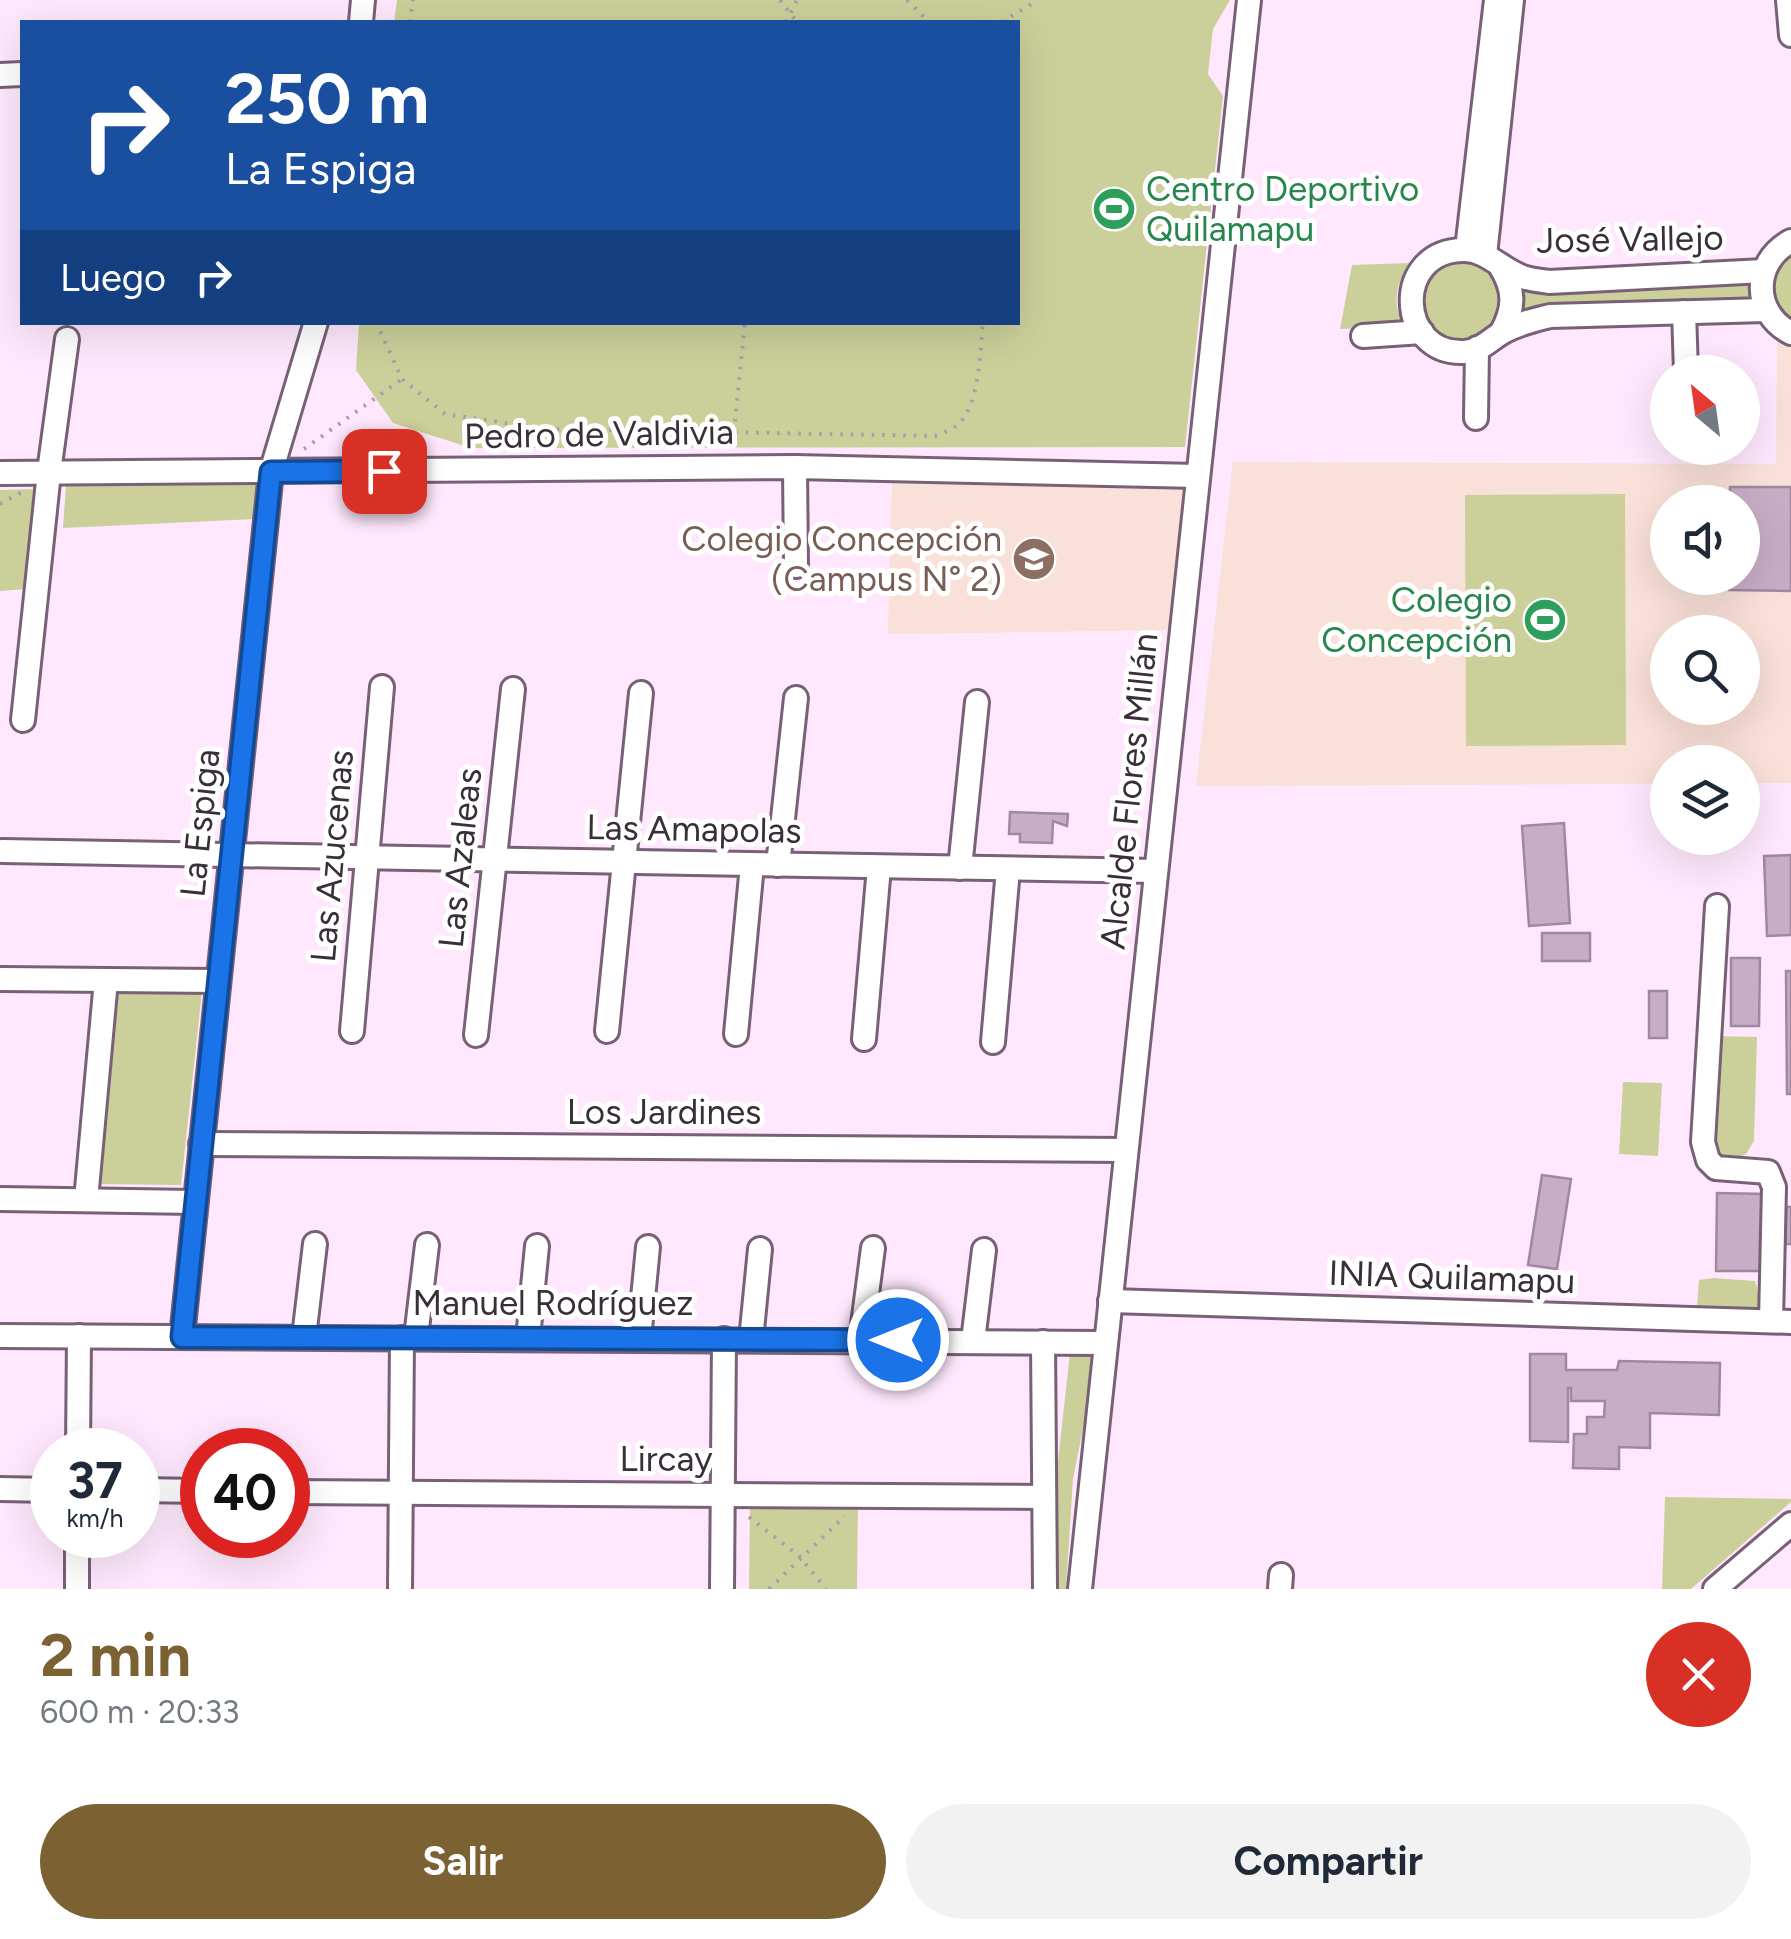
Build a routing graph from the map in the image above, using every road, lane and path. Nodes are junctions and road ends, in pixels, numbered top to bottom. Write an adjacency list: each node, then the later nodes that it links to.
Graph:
1 (780, 0): 9 (path)
2 (797, 0): 9 (path)
3 (907, 0): 12 (path)
4 (1038, 0): 13 (path)
5 (1249, 0): 39 (street, Alcalde Flores Millán)
6 (1496, 0): 16 (street)
7 (1512, 0): 16 (street)
8 (1788, 0): 14 (street)
9 (790, 14): 10 (path); 11 (path)
10 (787, 20)
11 (795, 20)
12 (927, 20)
13 (1005, 20)
14 (1791, 36)
15 (1791, 241): 17 (street, José Vallejo)
16 (1484, 257): 17 (street, José Vallejo); 24 (street); 25 (street, José Vallejo)
17 (1764, 271): 18 (street, José Vallejo)
18 (1766, 310): 19 (street); 26 (street)
19 (1684, 312): 25 (street); 30 (street)
20 (315, 325): 37 (street, La Espiga)
21 (377, 325): 31 (path)
22 (745, 325): 33 (path)
23 (983, 325): 33 (path)
24 (1422, 332): 27 (street); 29 (street)
25 (1502, 333): 29 (street)
26 (1791, 333)
27 (1363, 336)
28 (67, 339): 36 (street)
29 (1477, 348): 32 (street)
30 (1685, 355)
31 (402, 380): 33 (path); 34 (path)
32 (1476, 418)
33 (734, 432)
34 (302, 451)
35 (796, 467): 37 (street, Pedro de Valdivia); 39 (street, Pedro de Valdivia); 40 (street)
36 (49, 472): 37 (street, Pedro de Valdivia); 38 (street, Pedro de Valdivia); 46 (street)
37 (271, 472): 48 (street, La Espiga)
38 (0, 473)
39 (1198, 476): 57 (street, Alcalde Flores Millán)
40 (796, 566)
41 (382, 687): 49 (street, Las Azucenas)
42 (513, 689): 50 (street, Las Azaleas)
43 (641, 693): 51 (street)
44 (796, 698): 53 (street)
45 (977, 702): 55 (street)
46 (23, 720)
47 (2, 853): 48 (street, Las Amapolas)
48 (232, 856): 49 (street, Las Amapolas); 61 (street, La Espiga)
49 (367, 858): 50 (street, Las Amapolas); 62 (street, Las Azucenas)
50 (495, 860): 51 (street, Las Amapolas); 65 (street, Las Azaleas)
51 (624, 862): 52 (street, Las Amapolas); 63 (street)
52 (752, 865): 53 (street, Las Amapolas); 64 (street)
53 (778, 865): 54 (street, Las Amapolas)
54 (879, 867): 55 (street, Las Amapolas); 66 (street)
55 (960, 868): 56 (street, Las Amapolas)
56 (1008, 869): 57 (street, Las Amapolas); 67 (street)
57 (1156, 871): 69 (street, Alcalde Flores Millán)
58 (1717, 906): 81 (street)
59 (0, 979): 60 (street)
60 (106, 980): 61 (street); 71 (street)
61 (218, 981): 68 (street, La Espiga)
62 (352, 1031)
63 (607, 1031)
64 (736, 1034)
65 (476, 1035)
66 (864, 1039)
67 (993, 1042)
68 (202, 1144): 69 (street, Los Jardines); 72 (street, La Espiga)
69 (1126, 1150): 80 (street, Alcalde Flores Millán)
70 (0, 1199): 71 (street)
71 (86, 1200): 72 (street)
72 (196, 1202): 84 (street, La Espiga)
73 (314, 1244): 85 (street)
74 (427, 1245): 86 (street)
75 (537, 1246): 87 (street)
76 (648, 1247): 88 (street)
77 (873, 1248): 91 (street)
78 (760, 1249): 90 (street)
79 (984, 1250): 92 (street)
80 (1110, 1301): 81 (street, INIA Quilamapu); 94 (street, Alcalde Flores Millán)
81 (1781, 1322)
82 (0, 1336): 83 (street, Manuel Rodríguez)
83 (78, 1336): 84 (street, Manuel Rodríguez); 95 (street)
84 (182, 1337): 85 (street, Manuel Rodríguez)
85 (304, 1337): 86 (street, Manuel Rodríguez)
86 (409, 1338): 87 (street, Manuel Rodríguez); 99 (street)
87 (528, 1338): 88 (street, Manuel Rodríguez)
88 (639, 1339): 89 (street, Manuel Rodríguez)
89 (724, 1340): 90 (street, Manuel Rodríguez); 100 (street)
90 (751, 1340): 91 (street, Manuel Rodríguez)
91 (861, 1340): 92 (street, Manuel Rodríguez)
92 (973, 1341): 93 (street, Manuel Rodríguez)
93 (1042, 1342): 94 (street, Manuel Rodríguez); 102 (street)
94 (1106, 1343): 112 (street, Alcalde Flores Millán)
95 (78, 1428)
96 (0, 1489): 97 (street)
97 (30, 1490)
98 (310, 1492): 99 (street, Lircay)
99 (401, 1492): 100 (street, Lircay); 107 (street)
100 (722, 1495): 101 (street, Lircay); 104 (path); 108 (street)
101 (868, 1496): 102 (street, Lircay); 104 (path)
102 (1044, 1497): 111 (street)
103 (1791, 1524): 113 (street)
104 (800, 1557): 109 (path); 110 (path)
105 (77, 1558): 106 (street)
106 (76, 1589)
107 (400, 1589)
108 (722, 1589)
109 (768, 1589)
110 (826, 1589)
111 (1045, 1589)
112 (1080, 1589)
113 (1715, 1589)

